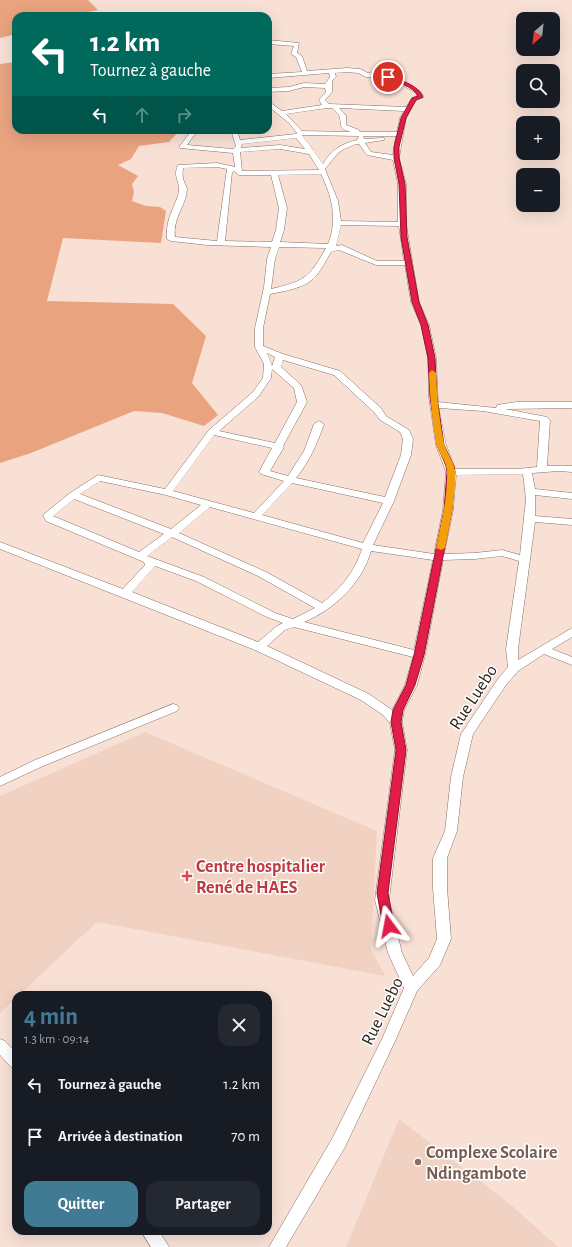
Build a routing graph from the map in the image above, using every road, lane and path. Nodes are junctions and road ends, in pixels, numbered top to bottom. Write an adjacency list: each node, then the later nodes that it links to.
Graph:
1 (272, 42): 3 (street)
2 (332, 72): 3 (street); 5 (street); 9 (street)
3 (305, 74): 4 (street); 5 (street)
4 (272, 76)
5 (328, 83): 6 (street); 8 (street)
6 (272, 90)
7 (272, 106): 10 (street)
8 (330, 106): 9 (street); 10 (street); 11 (street)
9 (408, 109): 15 (street)
10 (282, 113): 14 (street)
11 (363, 133): 14 (street); 15 (street); 17 (street)
12 (192, 134): 18 (street)
13 (235, 134): 16 (street)
14 (299, 134): 16 (street); 19 (street)
15 (401, 134): 17 (street); 20 (street)
16 (238, 142): 18 (street)
17 (360, 142): 20 (street); 22 (street)
18 (236, 150): 19 (street); 21 (street)
19 (310, 152): 22 (street)
20 (396, 158): 25 (street)
21 (236, 169): 23 (street); 26 (street); 26 (street)
22 (322, 170): 23 (street); 24 (street)
23 (274, 174): 27 (street)
24 (337, 223): 25 (street); 28 (street)
25 (402, 224): 29 (street)
26 (221, 243): 27 (street)
27 (275, 245): 28 (street); 30 (street)
28 (331, 248): 29 (street); 30 (street)
29 (409, 263): 33 (street)
30 (266, 293): 31 (street)
31 (259, 347): 32 (street); 39 (street)
32 (280, 356): 40 (street); 50 (street)
33 (435, 405): 36 (street); 44 (street)
34 (516, 405): 35 (street); 36 (street); 37 (street)
35 (572, 405)
36 (491, 410): 37 (street)
37 (527, 415): 41 (street)
38 (319, 424): 45 (street)
39 (212, 432): 40 (street); 46 (street)
40 (279, 447): 45 (street)
41 (542, 469): 42 (street); 43 (street)
42 (572, 469)
43 (527, 471): 44 (street); 47 (street)
44 (451, 472): 58 (street)
45 (291, 480): 50 (street); 52 (street)
46 (167, 492): 48 (street); 51 (street)
47 (530, 492): 49 (street); 53 (street)
48 (73, 495): 55 (street); 59 (street)
49 (572, 496)
50 (389, 501): 57 (street)
51 (208, 504): 52 (street); 55 (street)
52 (256, 516): 57 (street)
53 (530, 519): 54 (street); 60 (street)
54 (572, 522)
55 (171, 533): 59 (street); 62 (street)
56 (0, 546): 61 (street)
57 (367, 547): 58 (street); 62 (street)
58 (438, 557): 60 (street); 69 (street)
59 (144, 558): 61 (street); 64 (street)
60 (525, 560): 71 (street)
61 (125, 593): 67 (street)
62 (322, 607): 63 (street)
63 (312, 614): 64 (street); 65 (street)
64 (293, 623): 65 (street); 67 (street)
65 (313, 628): 69 (street)
66 (572, 632): 68 (street, Rue Luebo)
67 (259, 647): 73 (street)
68 (543, 650): 70 (street); 71 (street, Rue Luebo)
69 (419, 655): 73 (street)
70 (572, 661)
71 (514, 668): 75 (street, Rue Luebo)
72 (173, 708): 74 (street)
73 (396, 722): 75 (street)
74 (0, 782)
75 (411, 988): 80 (street, Rue Luebo)
76 (0, 1045): 77 (street)
77 (12, 1058)
78 (152, 1235): 79 (street)
79 (161, 1247)
80 (277, 1247)

